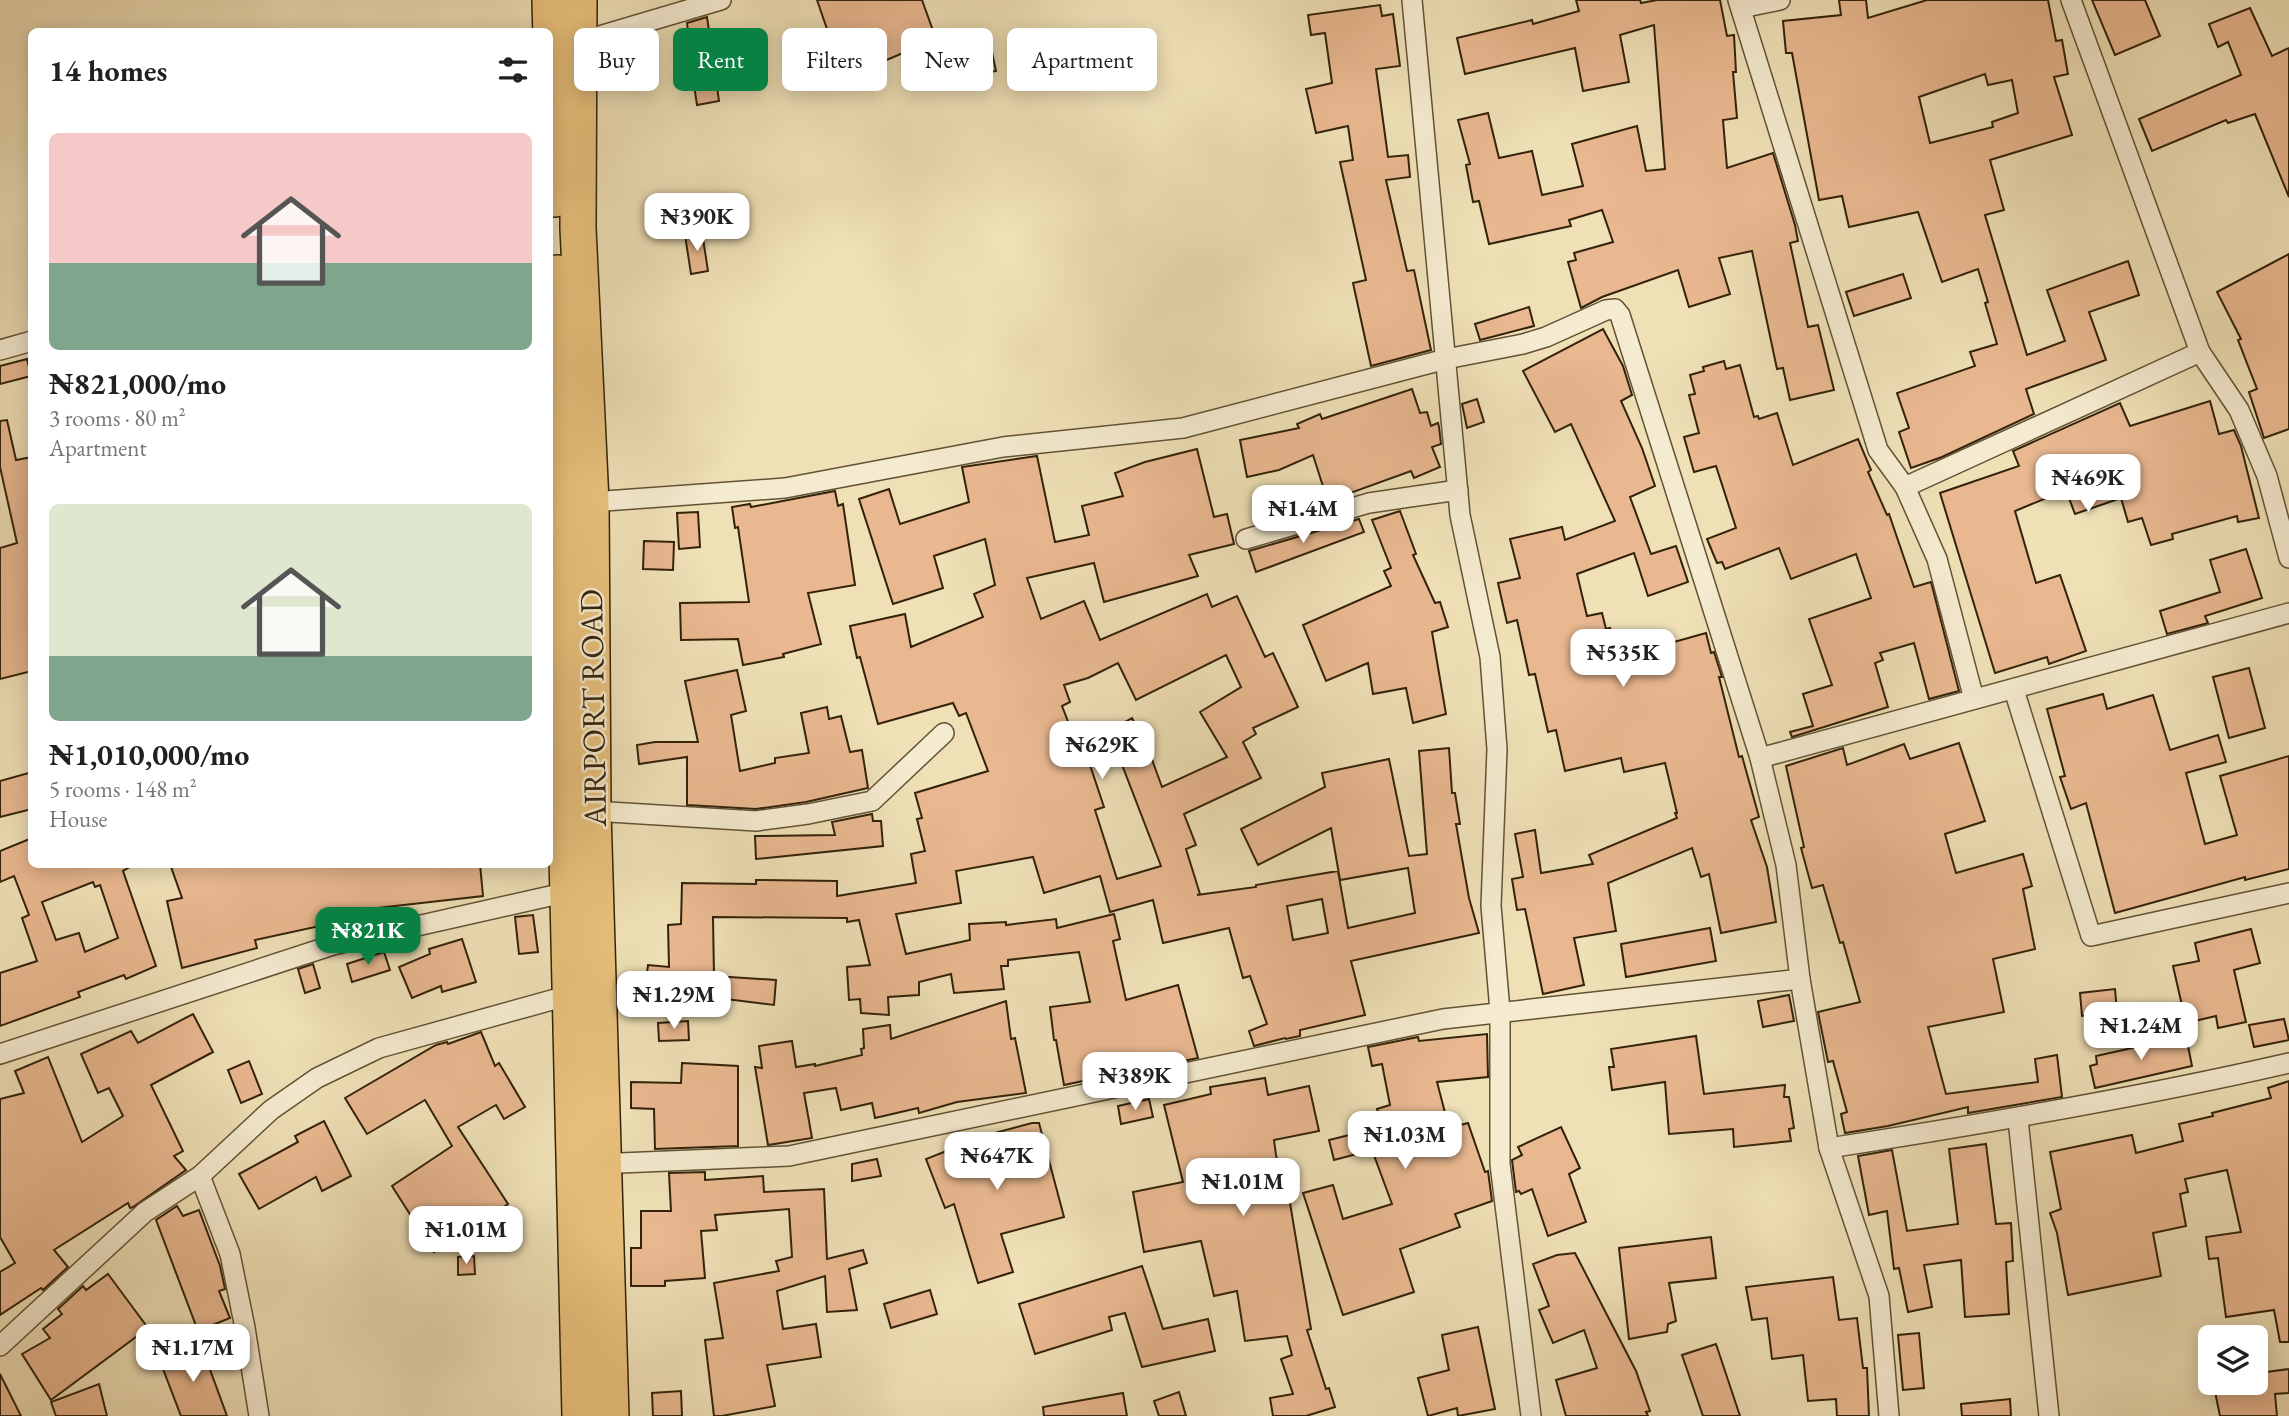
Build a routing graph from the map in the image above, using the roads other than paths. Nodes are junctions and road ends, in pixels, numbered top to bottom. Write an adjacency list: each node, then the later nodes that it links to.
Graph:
1 (572, 0): 7 (highway, AIRPORT ROAD); 10 (highway, AIRPORT ROAD)
2 (721, 0): 8 (street)
3 (1412, 0): 14 (street)
4 (1780, 0): 6 (street)
5 (2071, 0): 13 (street)
6 (1740, 4): 15 (street)
7 (577, 28)
8 (624, 28)
9 (579, 91): 17 (highway, AIRPORT ROAD)
10 (553, 293): 21 (highway, AIRPORT ROAD)
11 (28, 342): 12 (street)
12 (0, 351)
13 (2200, 352): 15 (street); 19 (street)
14 (1446, 359): 16 (street); 17 (street); 25 (street)
15 (1905, 486): 23 (street)
16 (1458, 491): 18 (street); 31 (street)
17 (591, 502): 26 (highway, AIRPORT ROAD)
18 (1247, 539)
19 (2289, 558)
20 (2289, 613): 22 (street)
21 (555, 616): 27 (highway, AIRPORT ROAD)
22 (2014, 690): 23 (street); 28 (street)
23 (1974, 699): 25 (street)
24 (944, 733): 26 (street)
25 (1760, 758): 29 (street)
26 (593, 811): 36 (highway, AIRPORT ROAD)
27 (568, 892): 30 (highway, AIRPORT ROAD); 32 (street)
28 (2289, 894)
29 (1800, 979): 31 (street); 35 (street)
30 (570, 995): 36 (highway, AIRPORT ROAD); 37 (street)
31 (1500, 1011): 36 (street); 42 (street)
32 (0, 1054)
33 (2289, 1063): 34 (street)
34 (2018, 1119): 35 (street); 44 (street)
35 (1829, 1148): 43 (street)
36 (589, 1164): 40 (highway, AIRPORT ROAD); 41 (highway, AIRPORT ROAD)
37 (200, 1176): 38 (street); 39 (street)
38 (0, 1346)
39 (259, 1416)
40 (580, 1416)
41 (611, 1416)
42 (1531, 1416)
43 (1889, 1416)
44 (2049, 1416)

